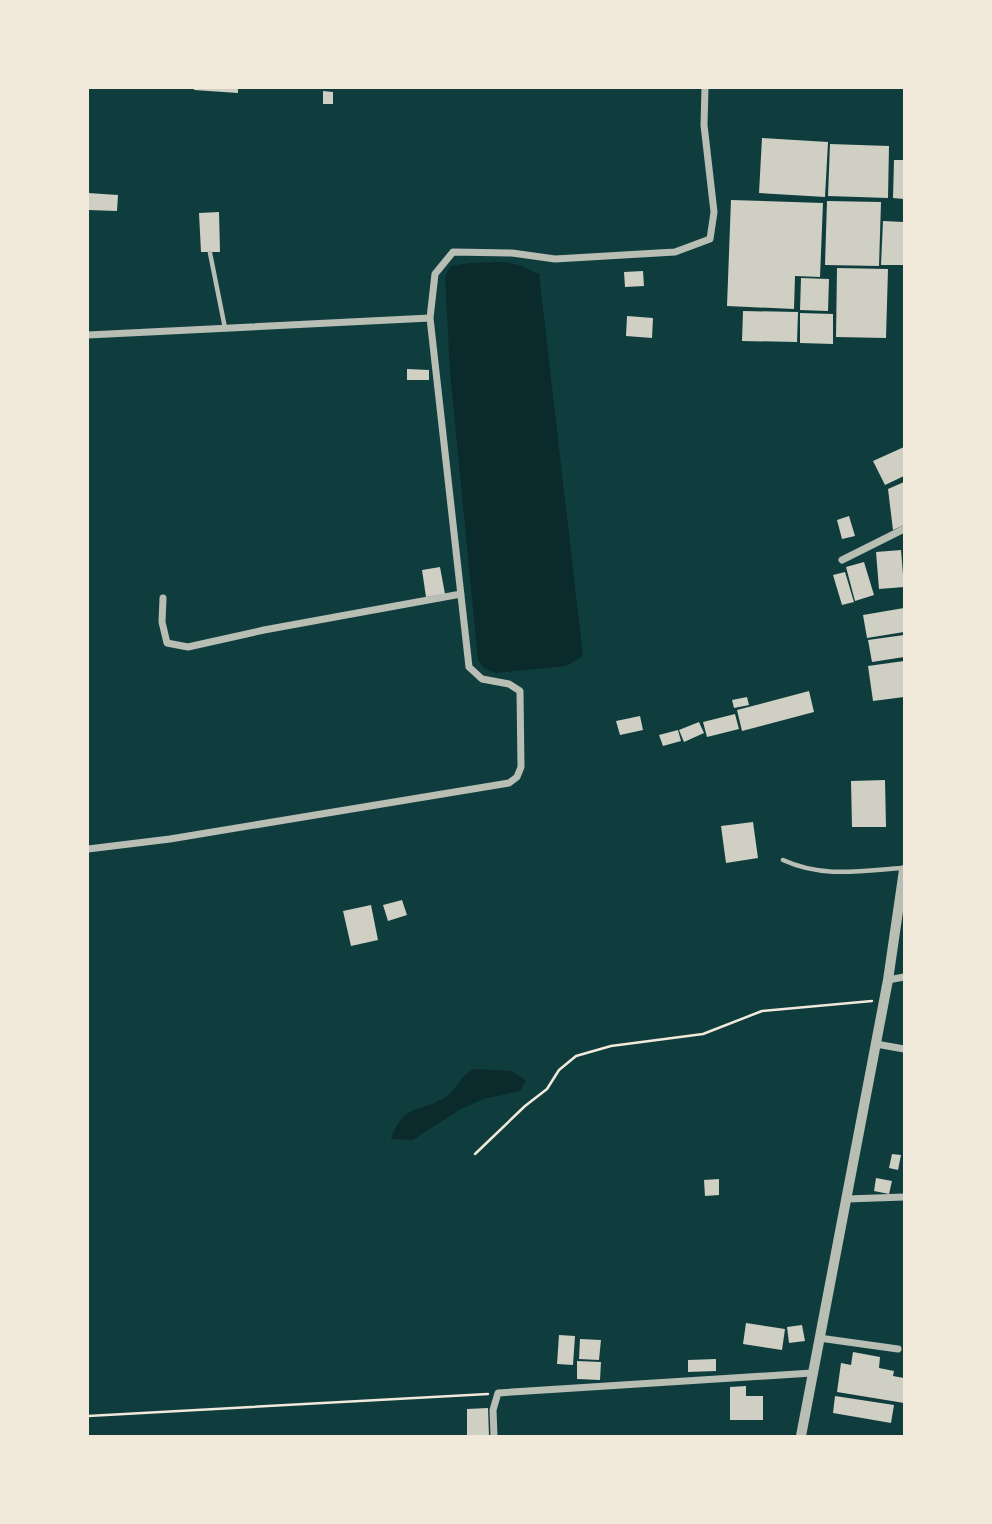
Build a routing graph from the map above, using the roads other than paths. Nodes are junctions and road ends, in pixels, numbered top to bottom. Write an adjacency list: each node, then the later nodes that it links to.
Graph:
1 (705, 88): 3 (street)
2 (210, 253): 4 (lane)
3 (430, 318): 4 (street); 8 (street)
4 (225, 328): 5 (street)
5 (88, 335)
6 (905, 529): 7 (street)
7 (842, 560)
8 (461, 594): 9 (street); 10 (street)
9 (163, 598)
10 (88, 849)
11 (783, 860): 12 (lane)
12 (905, 869): 14 (street)
13 (905, 977): 14 (street)
14 (888, 979): 15 (street)
15 (876, 1044): 16 (street); 18 (street)
16 (905, 1049)
17 (905, 1197): 18 (street)
18 (846, 1199): 19 (street)
19 (819, 1338): 20 (street); 21 (street)
20 (898, 1349)
21 (812, 1373): 22 (street); 23 (street)
22 (494, 1437)
23 (801, 1437)

